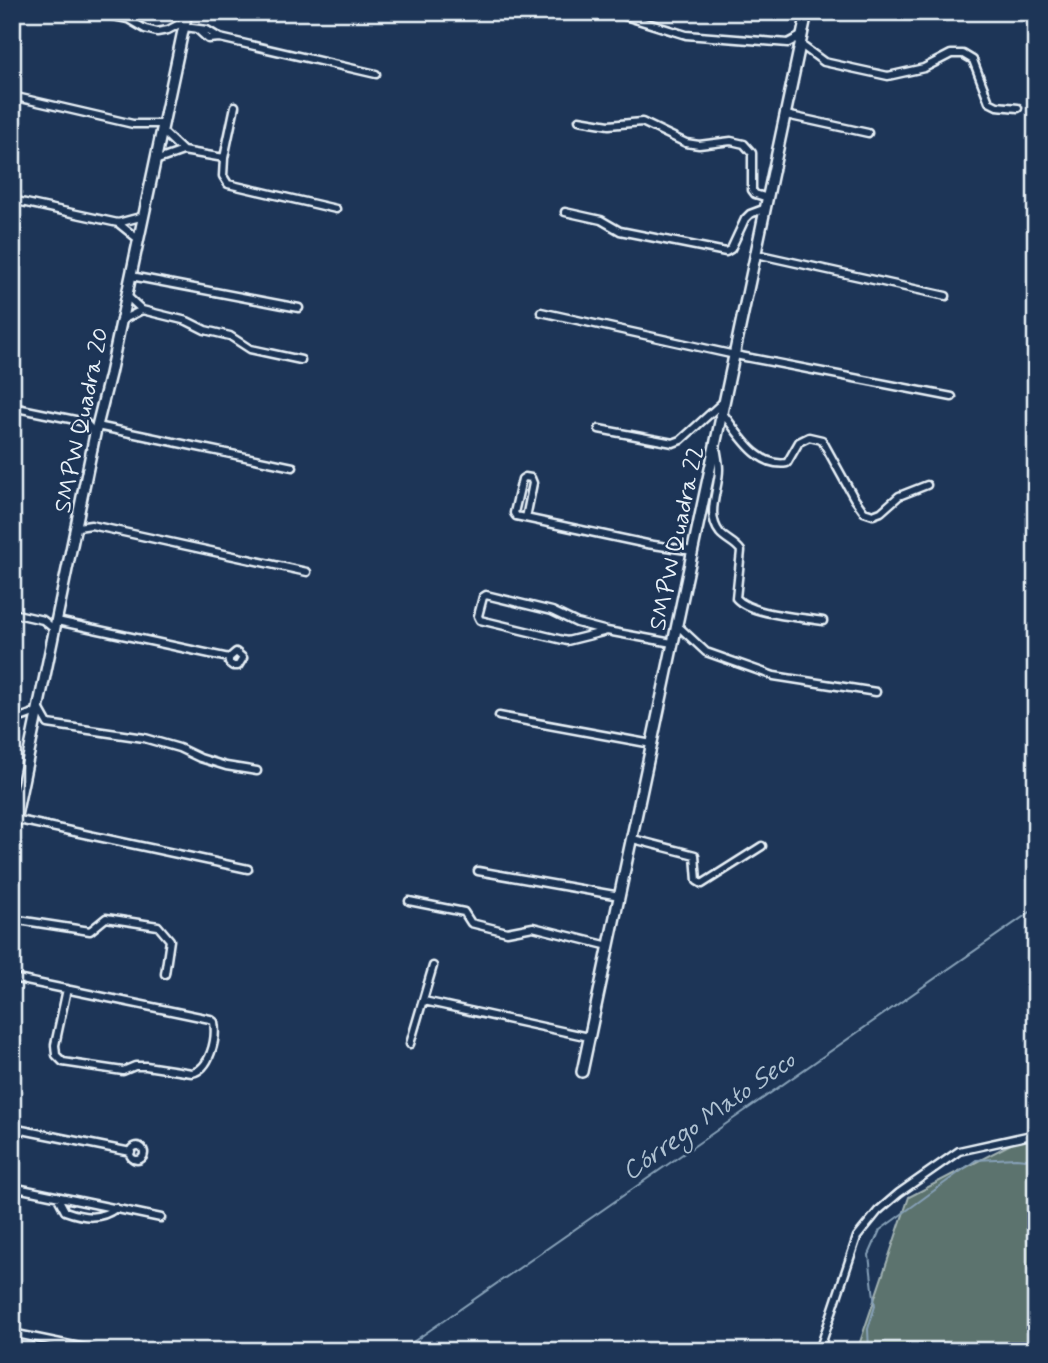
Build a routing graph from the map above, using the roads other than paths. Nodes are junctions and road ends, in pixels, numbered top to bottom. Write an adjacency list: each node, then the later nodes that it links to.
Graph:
1 (95, 12): 4 (street)
2 (612, 12): 5 (street)
3 (807, 12): 5 (street, SMPW Quadra 22)
4 (186, 20): 7 (street); 13 (street, SMPW Quadra 20)
5 (803, 35): 6 (street, SMPW Quadra 22)
6 (800, 45): 10 (street); 11 (street, SMPW Quadra 22)
7 (376, 74)
8 (12, 96): 13 (street)
9 (235, 106): 16 (street)
10 (1018, 108)
11 (786, 115): 14 (street); 19 (street, SMPW Quadra 22)
12 (579, 120): 19 (street)
13 (162, 127): 15 (street); 17 (street, SMPW Quadra 20)
14 (868, 133)
15 (183, 151): 16 (street); 17 (street)
16 (225, 158): 20 (street)
17 (155, 161): 22 (street, SMPW Quadra 20)
18 (12, 200): 23 (street)
19 (767, 203): 21 (street); 25 (street, SMPW Quadra 22)
20 (336, 209)
21 (565, 212)
22 (144, 216): 23 (street); 24 (street, SMPW Quadra 20)
23 (118, 223): 24 (street)
24 (139, 240): 26 (street, SMPW Quadra 20)
25 (756, 254): 28 (street); 33 (street, SMPW Quadra 22)
26 (131, 276): 27 (street, SMPW Quadra 20); 29 (street)
27 (127, 296): 30 (street); 32 (street, SMPW Quadra 20)
28 (946, 296)
29 (299, 308)
30 (142, 310): 32 (street); 34 (street)
31 (541, 312): 33 (street)
32 (122, 320): 38 (street, SMPW Quadra 20)
33 (735, 355): 35 (street); 36 (street, SMPW Quadra 22)
34 (301, 360)
35 (952, 397)
36 (722, 406): 40 (street); 42 (street, SMPW Quadra 22); 44 (street)
37 (12, 407): 39 (street)
38 (101, 410): 39 (street); 41 (street, SMPW Quadra 20)
39 (85, 422): 41 (street)
40 (599, 429)
41 (96, 430): 43 (street); 47 (street, SMPW Quadra 20)
42 (716, 445): 51 (street, SMPW Quadra 22); 55 (street)
43 (293, 467)
44 (928, 485)
45 (516, 505): 46 (street); 46 (street); 48 (street)
46 (528, 508): 48 (street)
47 (80, 514): 49 (street); 50 (street, SMPW Quadra 20)
48 (526, 518): 51 (street)
49 (91, 525): 50 (street); 52 (street)
50 (78, 527): 56 (street, SMPW Quadra 20)
51 (692, 551): 57 (street, SMPW Quadra 22)
52 (307, 572)
53 (12, 613): 54 (street)
54 (43, 620): 56 (street); 56 (street)
55 (823, 621)
56 (57, 622): 60 (street); 62 (street, SMPW Quadra 20)
57 (677, 625): 59 (street, SMPW Quadra 22); 61 (street)
58 (607, 631): 58 (street); 59 (street)
59 (672, 643): 68 (street, SMPW Quadra 22)
60 (229, 658)
61 (876, 692)
62 (39, 709): 65 (street); 66 (street); 67 (street, SMPW Quadra 20)
63 (12, 715): 65 (street)
64 (499, 716): 68 (street)
65 (23, 717): 67 (street)
66 (48, 723): 67 (street); 69 (street)
67 (34, 730): 70 (street, SMPW Quadra 20)
68 (652, 744): 72 (street, SMPW Quadra 22)
69 (257, 772)
70 (14, 819): 71 (street, SMPW Quadra 20); 74 (street)
71 (12, 835)
72 (633, 839): 73 (street); 76 (street, SMPW Quadra 22)
73 (762, 846)
74 (248, 869)
75 (478, 871): 76 (street)
76 (620, 896): 79 (street, SMPW Quadra 22)
77 (409, 901): 79 (street)
78 (12, 919): 81 (street)
79 (609, 946): 85 (street, SMPW Quadra 22)
80 (433, 966): 84 (street)
81 (165, 974)
82 (12, 978): 83 (street)
83 (67, 989): 83 (street)
84 (424, 1000): 85 (street); 86 (street)
85 (589, 1037): 87 (street, SMPW Quadra 22)
86 (410, 1044)
87 (582, 1072)
88 (12, 1128): 90 (street)
89 (1036, 1134): 97 (street)
90 (131, 1152)
91 (12, 1187): 92 (street)
92 (57, 1196): 93 (street); 93 (street)
93 (116, 1208): 94 (street)
94 (161, 1218)
95 (12, 1334): 96 (street)
96 (99, 1351)
97 (819, 1351)

